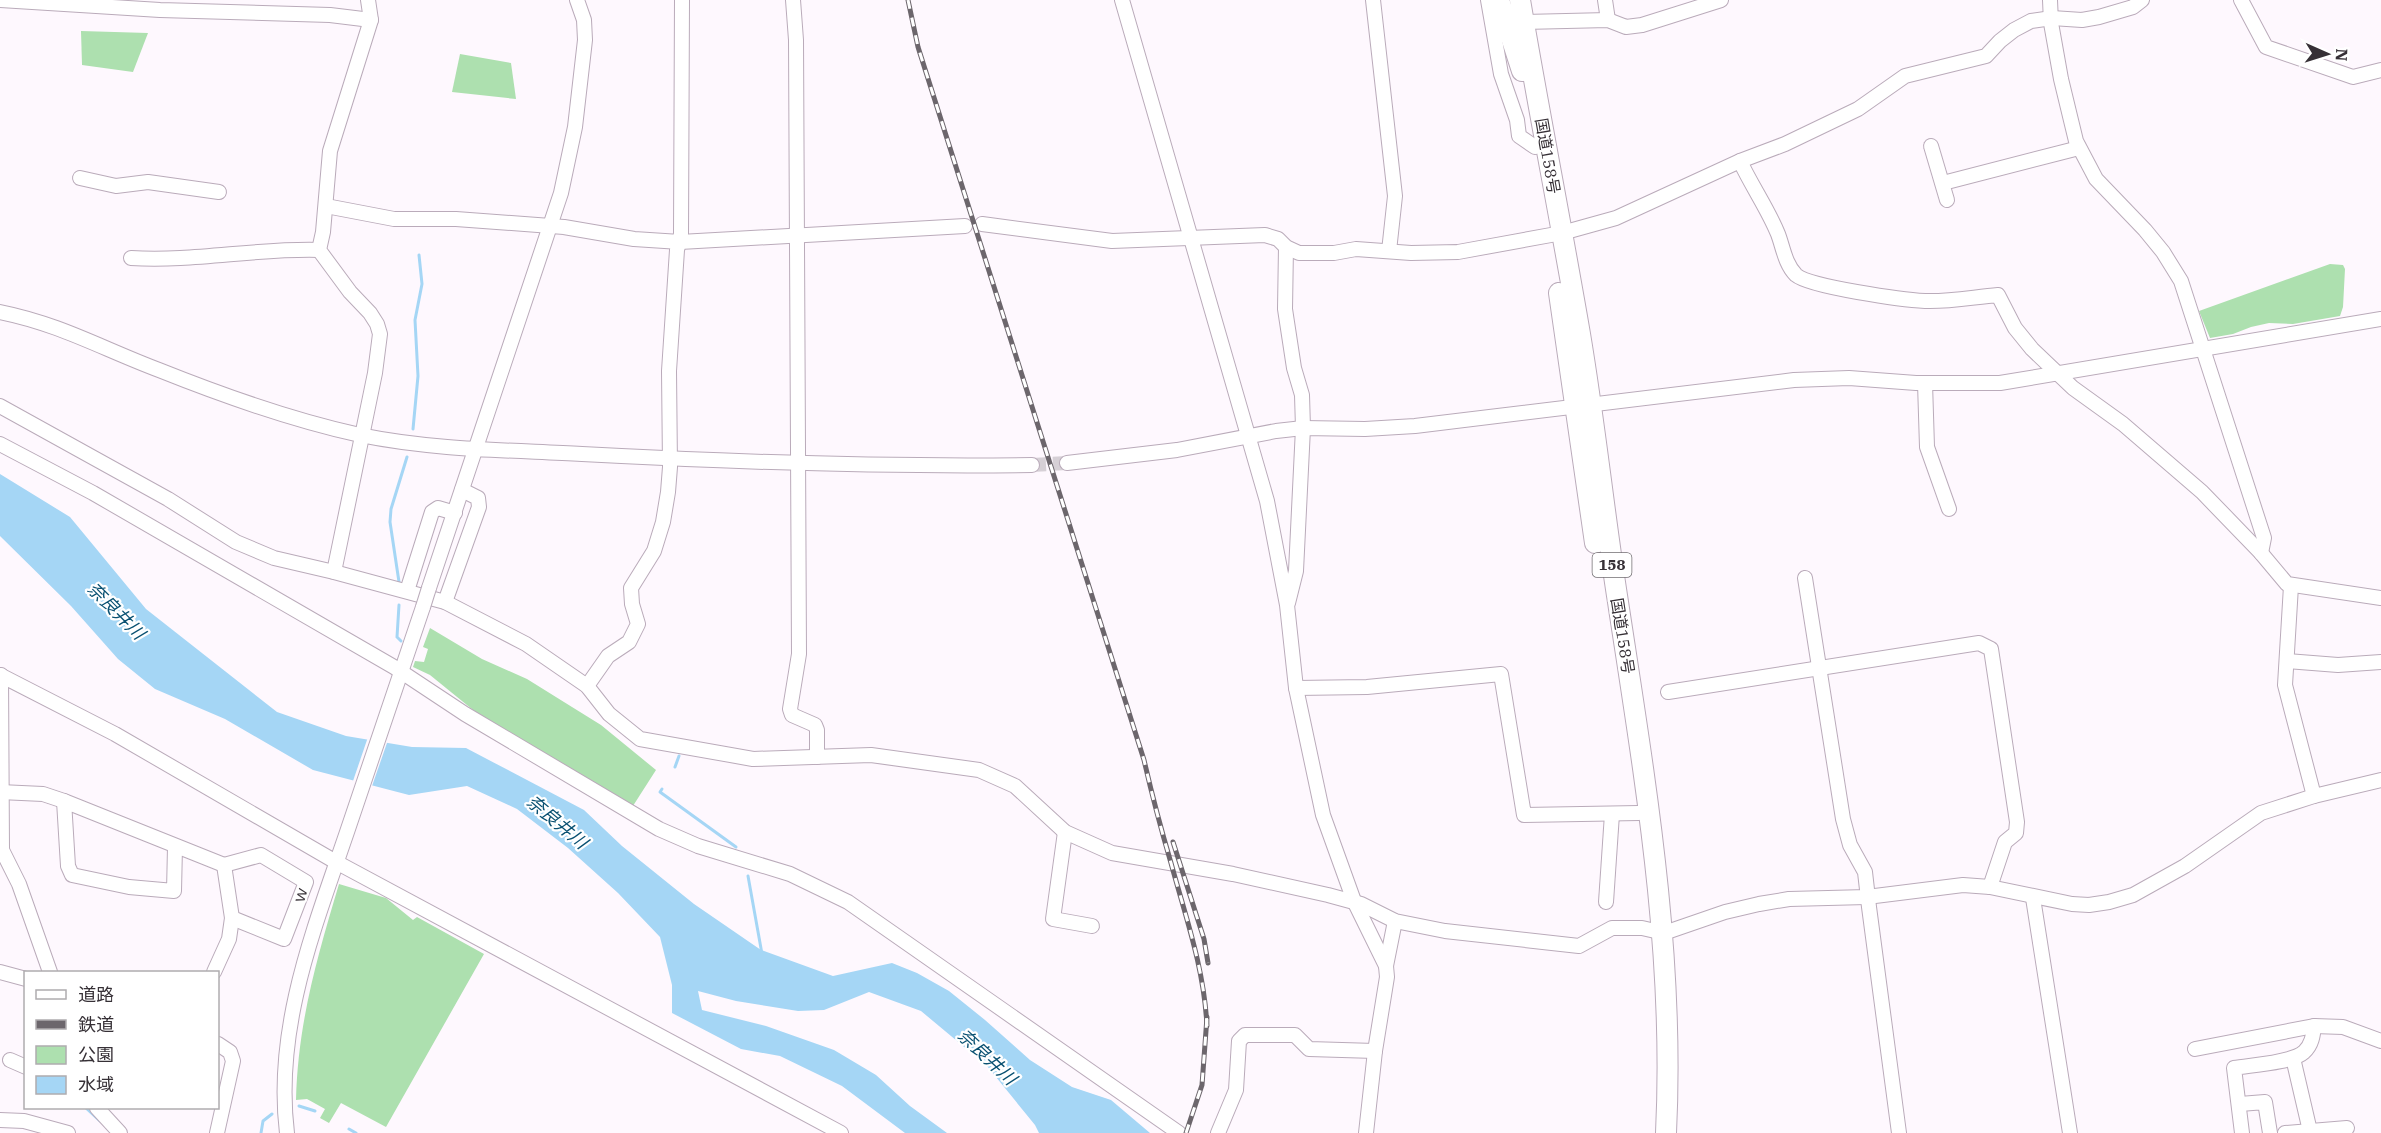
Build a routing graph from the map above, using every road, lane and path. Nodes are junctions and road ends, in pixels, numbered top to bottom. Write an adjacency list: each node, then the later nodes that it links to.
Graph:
1 (0, 0): 18 (street)
2 (368, 0): 18 (street)
3 (577, 0): 34 (street)
4 (682, 0): 38 (street)
5 (793, 0): 36 (street)
6 (1122, 0): 37 (street)
7 (1373, 0): 41 (street)
8 (1488, 0): 24 (street)
9 (1499, 0): 22 (highway)
10 (1510, 0): 22 (highway, 国道158号 / 158)
11 (1520, 0): 20 (highway, 国道158号 / 158)
12 (1605, 0): 19 (street)
13 (1721, 0): 19 (street)
14 (2050, 0): 17 (street)
15 (2142, 0): 17 (street)
16 (2241, 0): 21 (street)
17 (2052, 18): 25 (street); 26 (street)
18 (371, 20): 31 (street)
19 (1608, 20): 20 (street)
20 (1524, 22): 35 (highway, 国道158号 / 158)
21 (2381, 70)
22 (1522, 71): 24 (highway, 国道158号 / 158)
23 (1931, 146): 28 (street)
24 (1535, 147): 35 (highway, 国道158号 / 158)
25 (2079, 148): 28 (street); 45 (street)
26 (1740, 161): 35 (street); 46 (street)
27 (80, 178): 29 (street)
28 (1943, 183): 30 (street)
29 (219, 192)
30 (1947, 200)
31 (326, 206): 34 (street); 40 (street)
32 (982, 224): 37 (street)
33 (965, 226): 36 (street)
34 (551, 227): 38 (street); 54 (street)
35 (1556, 233): 41 (street); 48 (highway, 国道158号 / 158)
36 (795, 235): 38 (street); 57 (street)
37 (1189, 238): 39 (street); 52 (street)
38 (680, 242): 55 (street)
39 (1286, 247): 41 (street); 50 (street)
40 (318, 250): 42 (street); 51 (street)
41 (1389, 251)
42 (131, 258)
43 (0, 312): 51 (street)
44 (2381, 319): 45 (street)
45 (2204, 350): 46 (street); 62 (street)
46 (2059, 374): 47 (street); 62 (street)
47 (1925, 383): 48 (street); 60 (street)
48 (1583, 405): 50 (street); 84 (highway, 国道158号 / 158); 99 (highway, 国道158号 / 158)
49 (0, 406): 63 (street)
50 (1303, 428): 52 (street); 69 (street)
51 (362, 435): 54 (street); 63 (street)
52 (1249, 436): 56 (street); 69 (street)
53 (0, 444): 73 (street)
54 (477, 448): 55 (street); 59 (street)
55 (669, 459): 57 (street); 75 (street)
56 (1067, 463)
57 (797, 464): 58 (street); 79 (street)
58 (1032, 465)
59 (462, 490): 61 (street); 68 (street)
60 (1949, 509)
61 (454, 513): 66 (street); 73 (street, bridge)
62 (2261, 553): 65 (street)
63 (334, 572): 66 (street)
64 (1805, 578): 72 (street)
65 (2291, 586): 67 (street); 70 (street)
66 (406, 591): 68 (street)
67 (2381, 598)
68 (445, 602): 75 (street)
69 (1287, 605): 76 (street)
70 (2287, 661): 71 (street); 82 (street)
71 (2381, 662)
72 (1819, 669): 77 (street); 91 (street); 92 (street)
73 (400, 673): 89 (street); 123 (street)
74 (0, 675): 78 (street); 89 (street)
75 (587, 686): 79 (street)
76 (1296, 688): 85 (street); 94 (street)
77 (1668, 692)
78 (0, 731): 81 (street)
79 (817, 757): 86 (street)
80 (2381, 780): 82 (street)
81 (0, 792): 83 (street); 88 (street)
82 (2314, 796): 93 (street)
83 (64, 801): 87 (street); 87 (street)
84 (1639, 813): 85 (street); 99 (highway, 国道158号 / 158)
85 (1612, 814): 95 (street)
86 (1065, 832): 94 (street); 98 (street)
87 (175, 847): 90 (street)
88 (1, 850): 101 (street)
89 (337, 859): 121 (street); 122 (street)
90 (224, 865): 96 (street); 96 (street, ｗ)
91 (1990, 887): 92 (street); 93 (street)
92 (1868, 897): 99 (street); 128 (street)
93 (2033, 897): 129 (street)
94 (1354, 902): 97 (street); 100 (street)
95 (1606, 902)
96 (232, 918): 102 (street)
97 (1395, 921): 99 (street); 100 (street)
98 (1092, 926)
99 (1658, 932): 126 (highway, 国道158号 / 158); 127 (highway, 国道158号 / 158)
100 (1386, 966): 109 (street)
101 (50, 971)
102 (214, 971)
103 (0, 972): 104 (street)
104 (24, 978)
105 (2314, 1026): 106 (street); 108 (street); 110 (street)
106 (2381, 1041)
107 (219, 1045): 120 (street)
108 (2195, 1049)
109 (1375, 1051): 124 (street); 125 (street)
110 (2293, 1058): 113 (street); 117 (street)
111 (10, 1060): 112 (street)
112 (24, 1066)
113 (2240, 1104): 130 (street); 131 (street)
114 (100, 1109): 119 (street)
115 (0, 1120): 118 (street)
116 (2347, 1128): 117 (street)
117 (2310, 1131): 132 (street)
118 (68, 1133)
119 (120, 1133)
120 (217, 1133)
121 (287, 1133)
122 (841, 1133)
123 (1179, 1133)
124 (1218, 1133)
125 (1366, 1133)
126 (1654, 1133)
127 (1666, 1133)
128 (1899, 1133)
129 (2070, 1133)
130 (2242, 1133)
131 (2270, 1133)
132 (2285, 1133)

